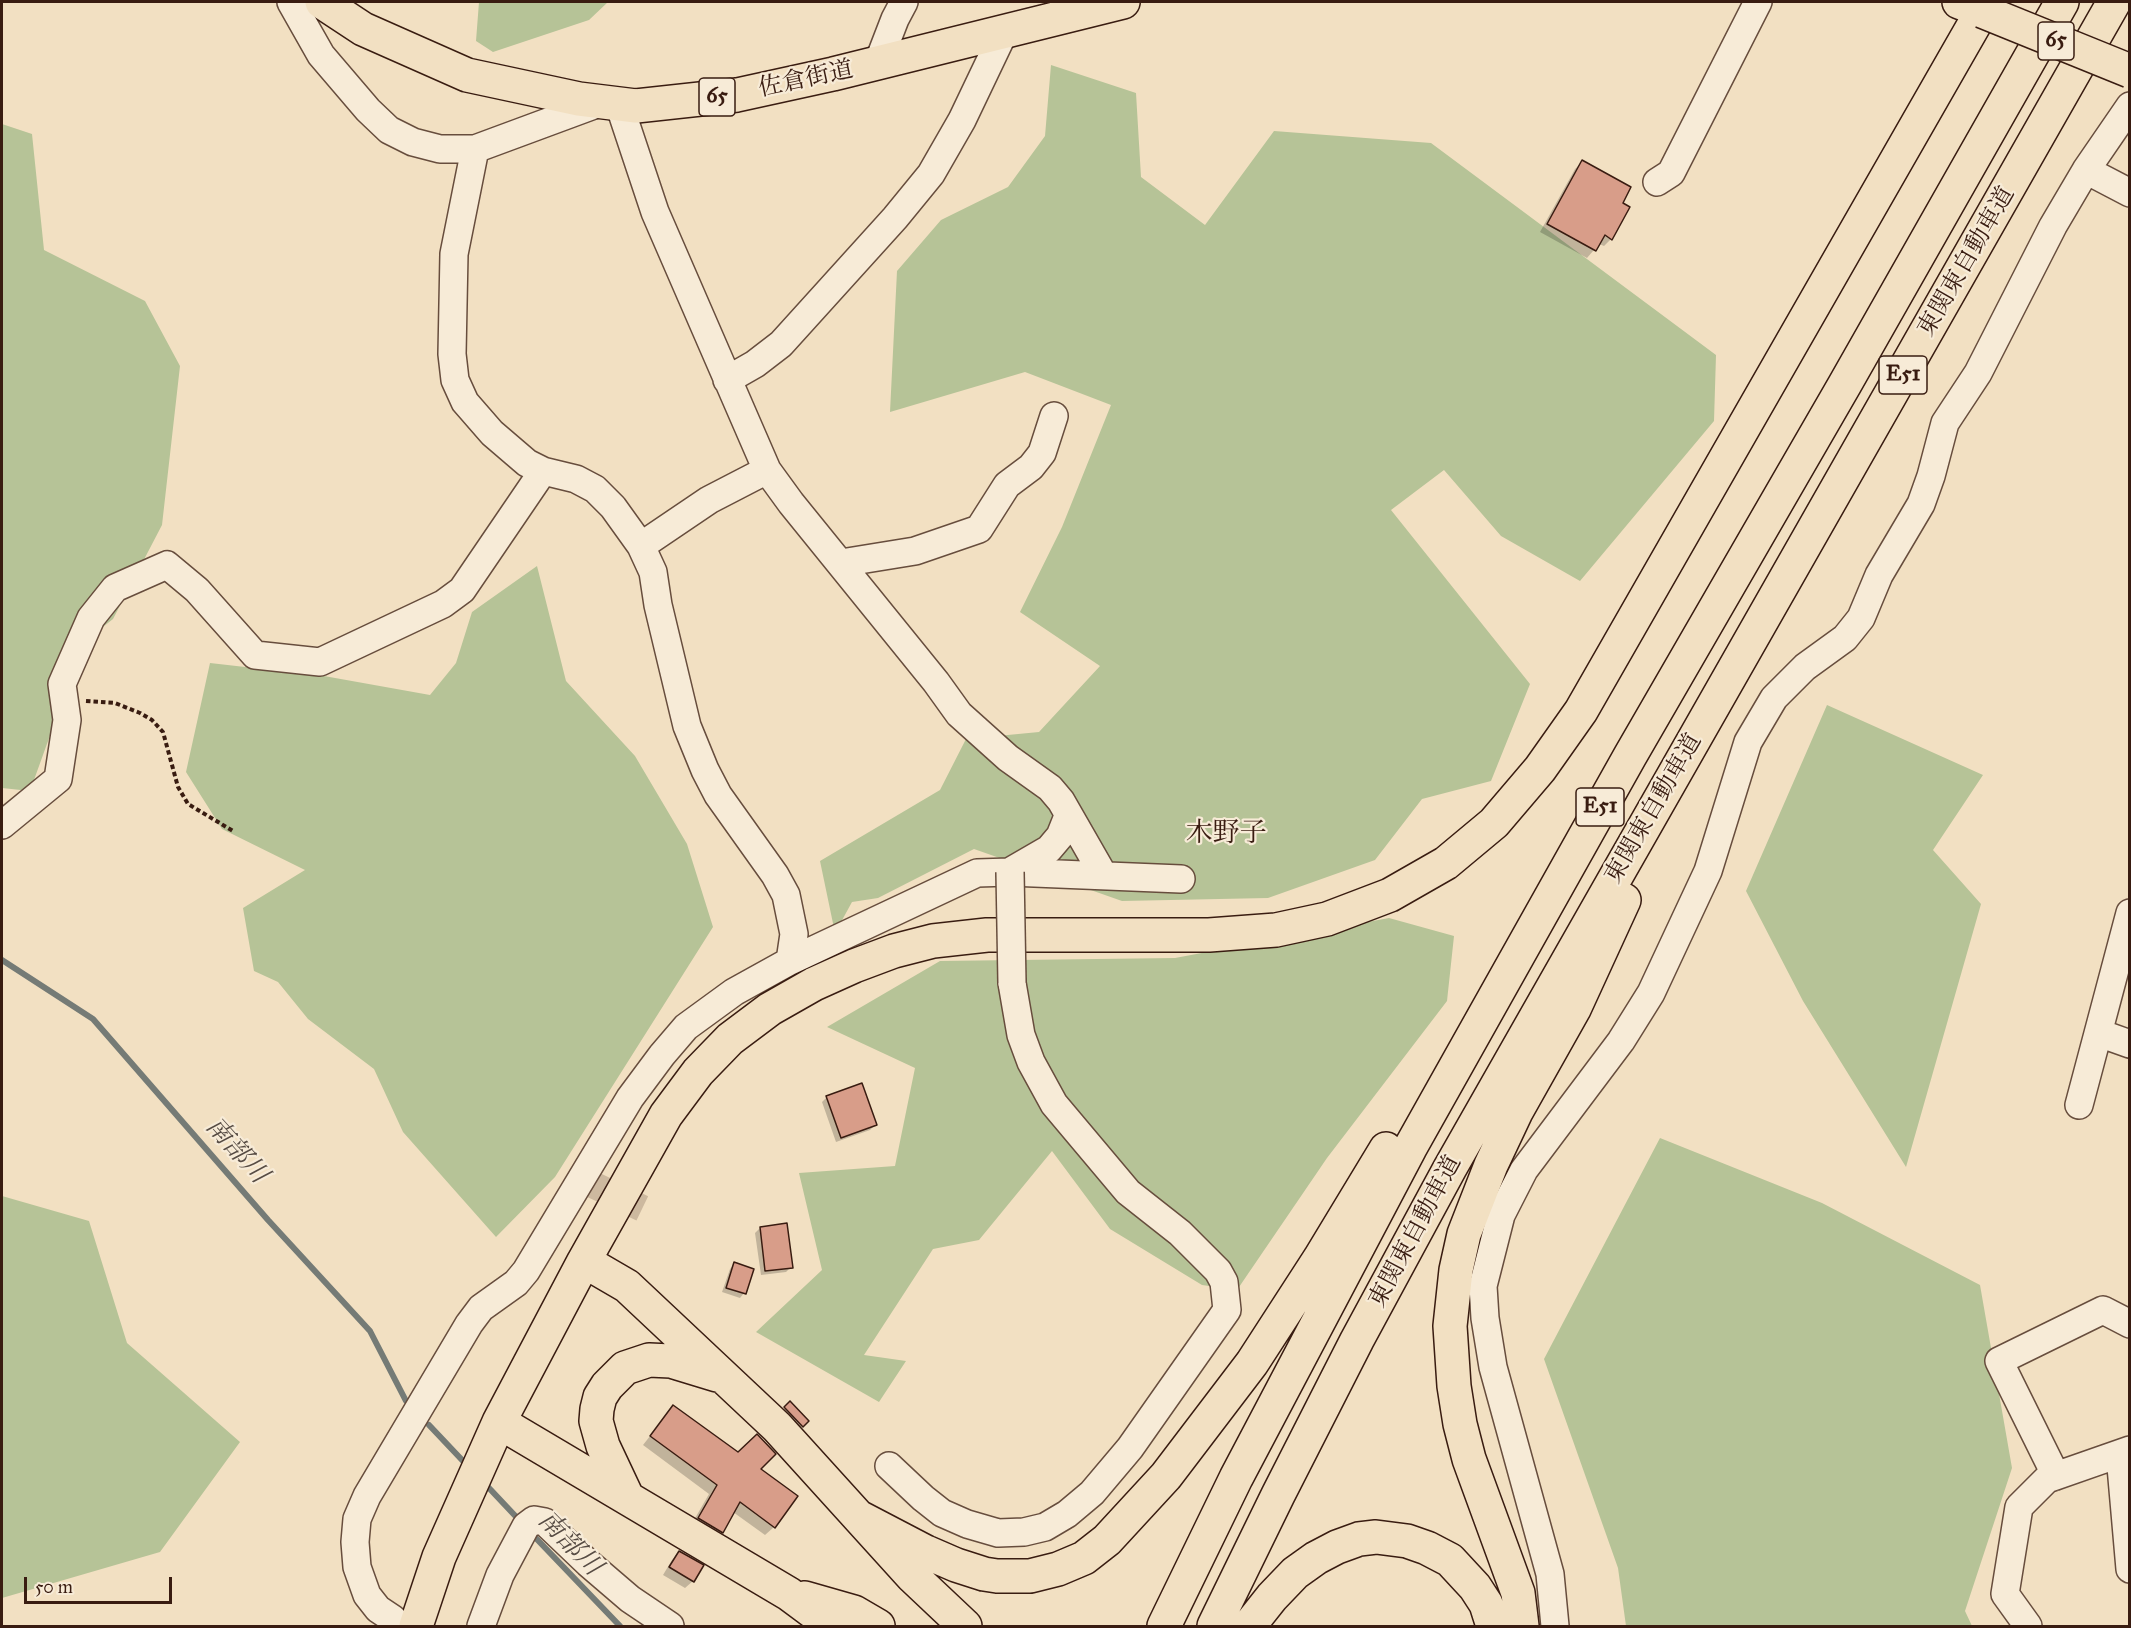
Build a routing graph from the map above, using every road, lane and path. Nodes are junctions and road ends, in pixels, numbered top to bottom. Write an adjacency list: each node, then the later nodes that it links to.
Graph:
1 (291, 2): 14 (street)
2 (322, 2): 12 (main road, 佐倉街道 / 65)
3 (904, 2): 10 (street)
4 (1123, 2): 9 (main road, 佐倉街道 / 65)
5 (1758, 2): 16 (street)
6 (2062, 2): 26 (main road, 東関東自動車道 / E51)
7 (2114, 2): 25 (main road, 東関東自動車道 / E51)
8 (1976, 5): 11 (main road, 65, bridge); 38 (main road)
9 (1004, 32): 10 (main road, 佐倉街道 / 65); 18 (street)
10 (878, 63): 12 (main road, 佐倉街道 / 65)
11 (2130, 71)
12 (610, 103): 14 (street); 18 (street)
13 (2130, 106): 15 (street)
14 (475, 149): 21 (street)
15 (2086, 170): 17 (street); 60 (street)
16 (1657, 182)
17 (2130, 193)
18 (727, 380): 20 (street)
19 (1054, 416): 23 (street)
20 (767, 470): 22 (street); 23 (street)
21 (543, 471): 22 (street); 24 (street)
22 (641, 546): 34 (street)
23 (841, 562): 27 (street)
24 (64, 701): 28 (street); 29 (path)
25 (1690, 747): 56 (main road, 東関東自動車道 / E51); 59 (main road)
26 (1630, 756): 46 (main road); 55 (main road, 東関東自動車道 / E51)
27 (1068, 816): 30 (street); 31 (street)
28 (2, 825)
29 (233, 831)
30 (1010, 872): 31 (street); 34 (street); 43 (street, bridge)
31 (1104, 876): 32 (street)
32 (1181, 879)
33 (2129, 916): 35 (street)
34 (790, 961): 49 (street)
35 (2099, 1034): 36 (street); 37 (street)
36 (2130, 1044)
37 (2079, 1105)
38 (584, 1262): 40 (main road); 41 (main road)
39 (2130, 1324): 44 (street)
40 (723, 1377): 45 (main road); 46 (main road)
41 (499, 1422): 45 (main road); 49 (main road)
42 (2125, 1452): 44 (street); 47 (street)
43 (889, 1466)
44 (2056, 1476): 61 (street)
45 (627, 1497): 48 (main road)
46 (859, 1517): 54 (main road)
47 (2130, 1569)
48 (789, 1594): 52 (main road); 53 (main road)
49 (405, 1623)
50 (481, 1626): 51 (street)
51 (670, 1626)
52 (832, 1626)
53 (878, 1626)
54 (965, 1626)
55 (1164, 1626)
56 (1214, 1626)
57 (1249, 1626): 58 (main road)
58 (1493, 1626)
59 (1522, 1626)
60 (1555, 1626)
61 (2028, 1626)

